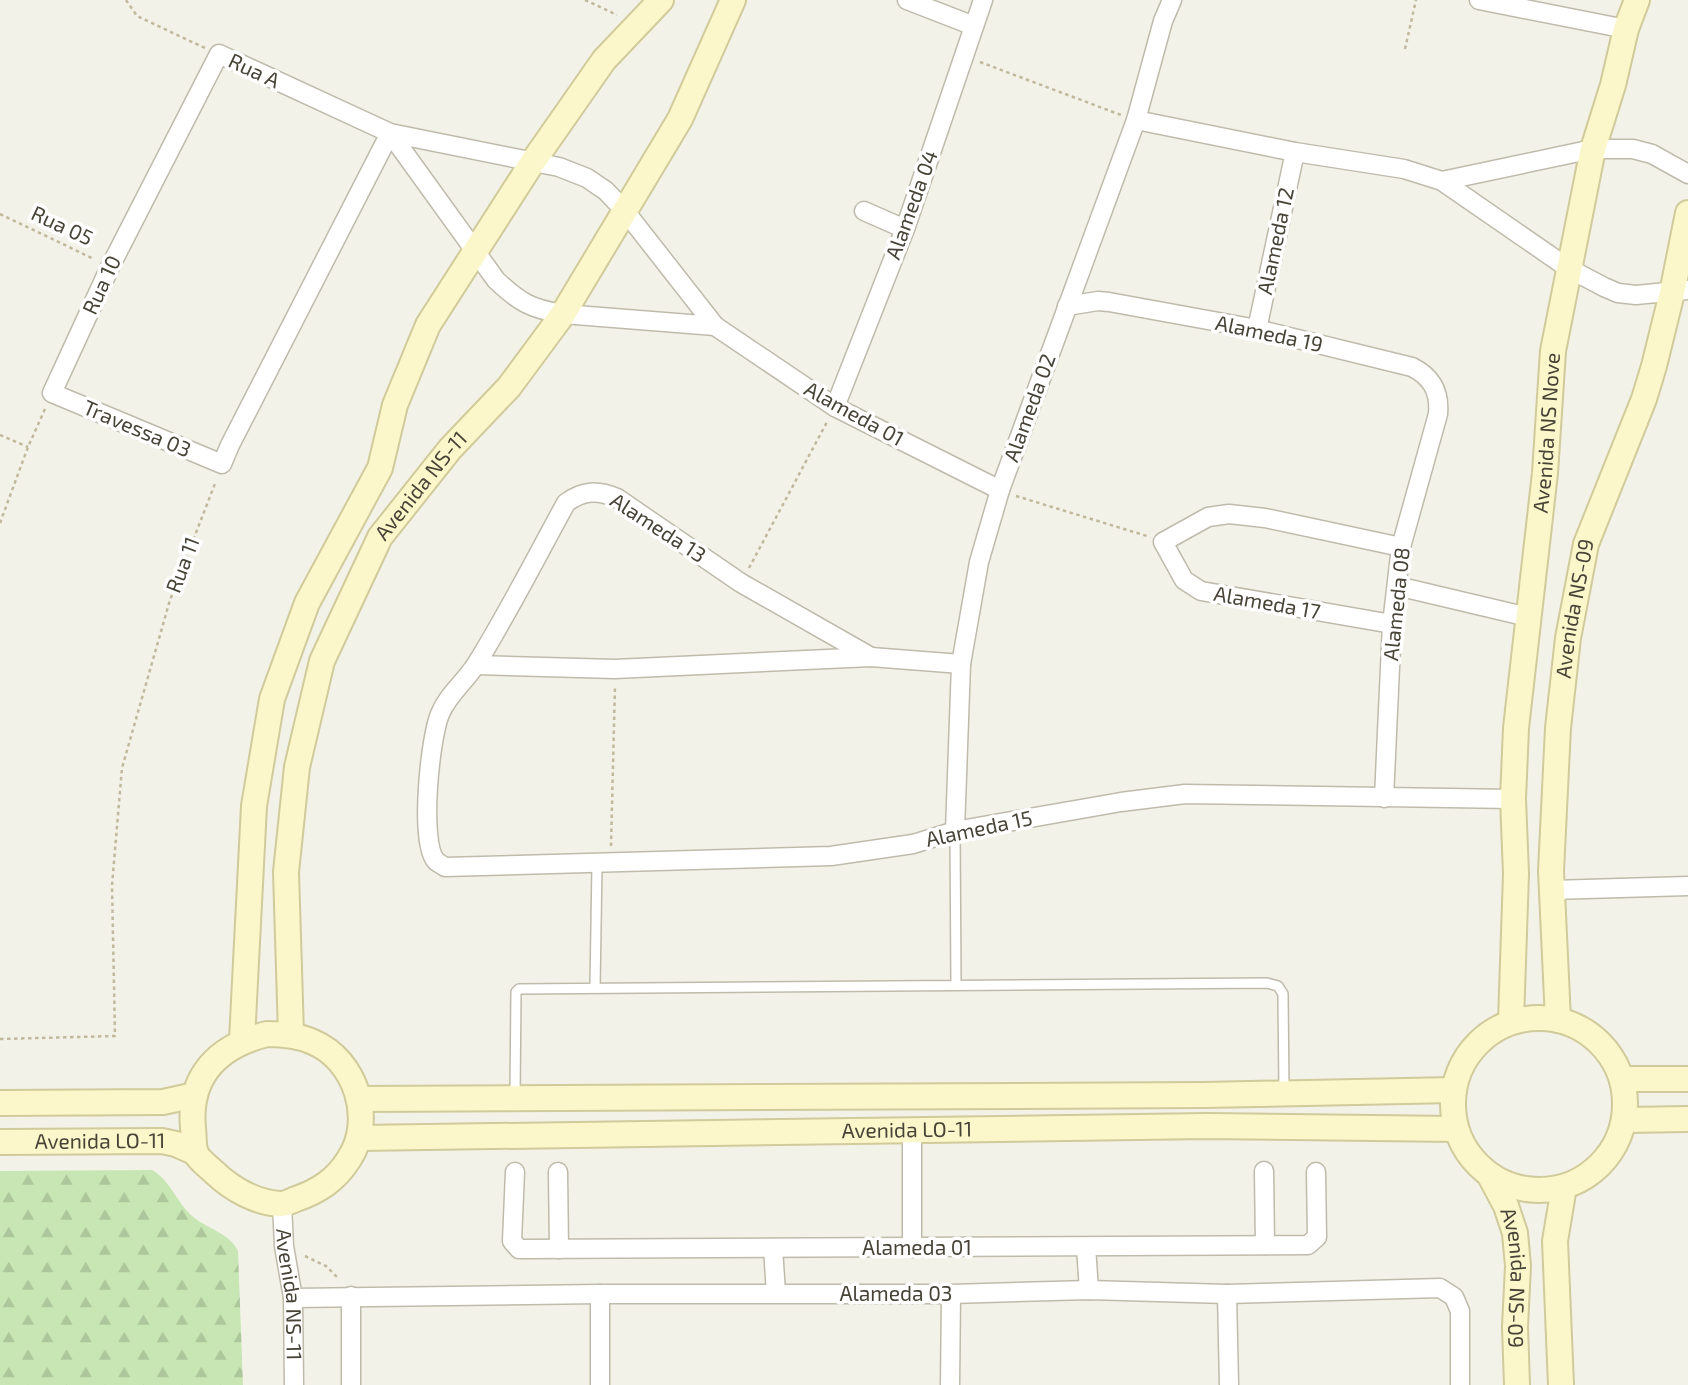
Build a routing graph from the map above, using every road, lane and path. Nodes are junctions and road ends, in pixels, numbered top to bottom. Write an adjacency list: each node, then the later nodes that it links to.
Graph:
1 (126, 0): 16 (path, Rua A)
2 (585, 0): 12 (path)
3 (661, 0): 22 (street, Avenida NS-11)
4 (733, 0): 25 (street, Avenida NS-11)
5 (907, 0): 13 (street)
6 (984, 0): 13 (street, Alameda 04)
7 (1172, 0): 18 (street, Alameda 02)
8 (1416, 0): 15 (path)
9 (1479, 0): 11 (street)
10 (1637, 0): 14 (street, Avenida NS Nove)
11 (1513, 4): 14 (street)
12 (626, 19)
13 (974, 26): 17 (street, Alameda 04)
14 (1626, 29): 20 (street, Avenida NS Nove)
15 (1405, 49)
16 (219, 54): 19 (street, Rua A); 31 (street, Rua 10)
17 (964, 56): 18 (path); 29 (street, Alameda 04)
18 (1136, 120): 21 (street); 34 (street, Alameda 02)
19 (390, 133): 22 (street, Rua A); 30 (street, Rua A); 43 (street)
20 (1593, 149): 23 (street); 24 (street); 32 (street, Avenida NS Nove)
21 (1295, 152): 24 (street); 37 (street, Alameda 12)
22 (532, 163): 25 (street, Rua A); 30 (street, Avenida NS-11)
23 (1688, 174)
24 (1442, 181): 32 (street)
25 (625, 211): 35 (street, Avenida NS-11); 36 (street, Rua A)
26 (864, 211): 29 (street)
27 (1688, 213): 33 (street, Avenida NS-09)
28 (0, 214): 31 (path, Rua 05)
29 (905, 229): 39 (street, Alameda 04)
30 (476, 253): 35 (street, Rua A); 69 (street, Avenida NS-11)
31 (110, 267): 38 (street, Rua 10)
32 (1569, 268): 33 (street); 50 (street, Avenida NS Nove)
33 (1680, 292): 62 (street, Avenida NS-09)
34 (1067, 306): 37 (street, Alameda 19); 44 (street, Alameda 02)
35 (563, 314): 36 (street, Rua A); 67 (street, Avenida NS-11)
36 (715, 326): 39 (street, Alameda 01)
37 (1257, 329): 40 (street, Alameda 19)
38 (52, 393): 42 (path); 43 (street, Travessa 03)
39 (835, 407): 44 (street, Alameda 01); 48 (path)
40 (1438, 414): 47 (street, Alameda 08)
41 (0, 435): 42 (path)
42 (28, 447): 45 (path)
43 (222, 464): 68 (path, Rua 11)
44 (1000, 491): 46 (path); 53 (street, Alameda 02)
45 (0, 523)
46 (1163, 542): 47 (street); 51 (street, Alameda 17)
47 (1401, 547): 49 (street, Alameda 08)
48 (741, 583): 52 (street, Alameda 13); 54 (street, Alameda 13)
49 (1397, 586): 50 (street); 51 (street, Alameda 08)
50 (1528, 617): 57 (street, Avenida NS Nove)
51 (1392, 624): 56 (street, Alameda 08)
52 (870, 657): 53 (street, Alameda 13); 55 (street, Alameda 13)
53 (961, 664): 58 (street, Alameda 02)
54 (476, 665): 55 (street, Alameda 13); 60 (street, Alameda 13)
55 (615, 669): 59 (path)
56 (1384, 798): 57 (street, Alameda 15); 58 (street, Alameda 15)
57 (1513, 799): 66 (street, Avenida NS Nove)
58 (955, 831): 59 (street, Alameda 15); 63 (lane)
59 (604, 864): 60 (street, Alameda 15); 64 (lane)
60 (445, 867)
61 (1688, 886): 62 (street)
62 (1552, 890): 65 (street, Avenida NS-09)
63 (956, 985): 64 (lane); 73 (lane)
64 (595, 988): 75 (lane)
65 (1558, 1020): 66 (street); 70 (street)
66 (1511, 1021): 72 (street)
67 (291, 1034): 69 (street); 76 (street)
68 (0, 1039)
69 (242, 1040): 74 (street)
70 (1622, 1079): 71 (street); 79 (street)
71 (1688, 1079)
72 (1454, 1090): 73 (street, Avenida LO-11); 80 (street)
73 (1284, 1094): 75 (street, Avenida LO-11)
74 (195, 1095): 77 (street, Avenida LO-11); 84 (street)
75 (515, 1098): 76 (street, Avenida LO-11)
76 (359, 1099): 82 (street)
77 (0, 1103)
78 (1688, 1119): 79 (street)
79 (1625, 1120): 90 (street)
80 (1456, 1129): 81 (street, Avenida LO-11); 89 (street)
81 (912, 1130): 82 (street, Avenida LO-11); 96 (street)
82 (359, 1138): 91 (street)
83 (0, 1142): 84 (street, Avenida LO-11)
84 (196, 1153): 91 (street)
85 (515, 1171): 97 (street, Alameda 01)
86 (558, 1171): 97 (street)
87 (1264, 1171): 92 (street)
88 (1315, 1172): 92 (street, Alameda 01)
89 (1490, 1176): 90 (street); 111 (street, Avenida NS-09)
90 (1564, 1187): 112 (street, Avenida NS-09)
91 (282, 1204): 93 (street, Avenida NS-11)
92 (1265, 1245): 94 (street, Alameda 01)
93 (284, 1246): 103 (path); 104 (street, Avenida NS-11)
94 (1086, 1247): 96 (street, Alameda 01); 98 (street)
95 (773, 1248): 96 (street, Alameda 01); 97 (street, Alameda 01); 99 (street)
96 (912, 1248)
97 (559, 1249)
98 (1089, 1290): 101 (street, Alameda 03); 102 (street, Alameda 03)
99 (775, 1293): 100 (street, Alameda 03); 101 (street, Alameda 03)
100 (600, 1294): 103 (street, Alameda 03); 107 (street)
101 (951, 1294): 108 (street)
102 (1227, 1294): 109 (street); 110 (street, Alameda 03)
103 (351, 1296): 104 (street, Alameda 03); 106 (street)
104 (293, 1298): 105 (street, Avenida NS-11)
105 (294, 1385)
106 (351, 1385)
107 (600, 1385)
108 (950, 1385)
109 (1229, 1385)
110 (1460, 1385)
111 (1517, 1385)
112 (1561, 1385)

